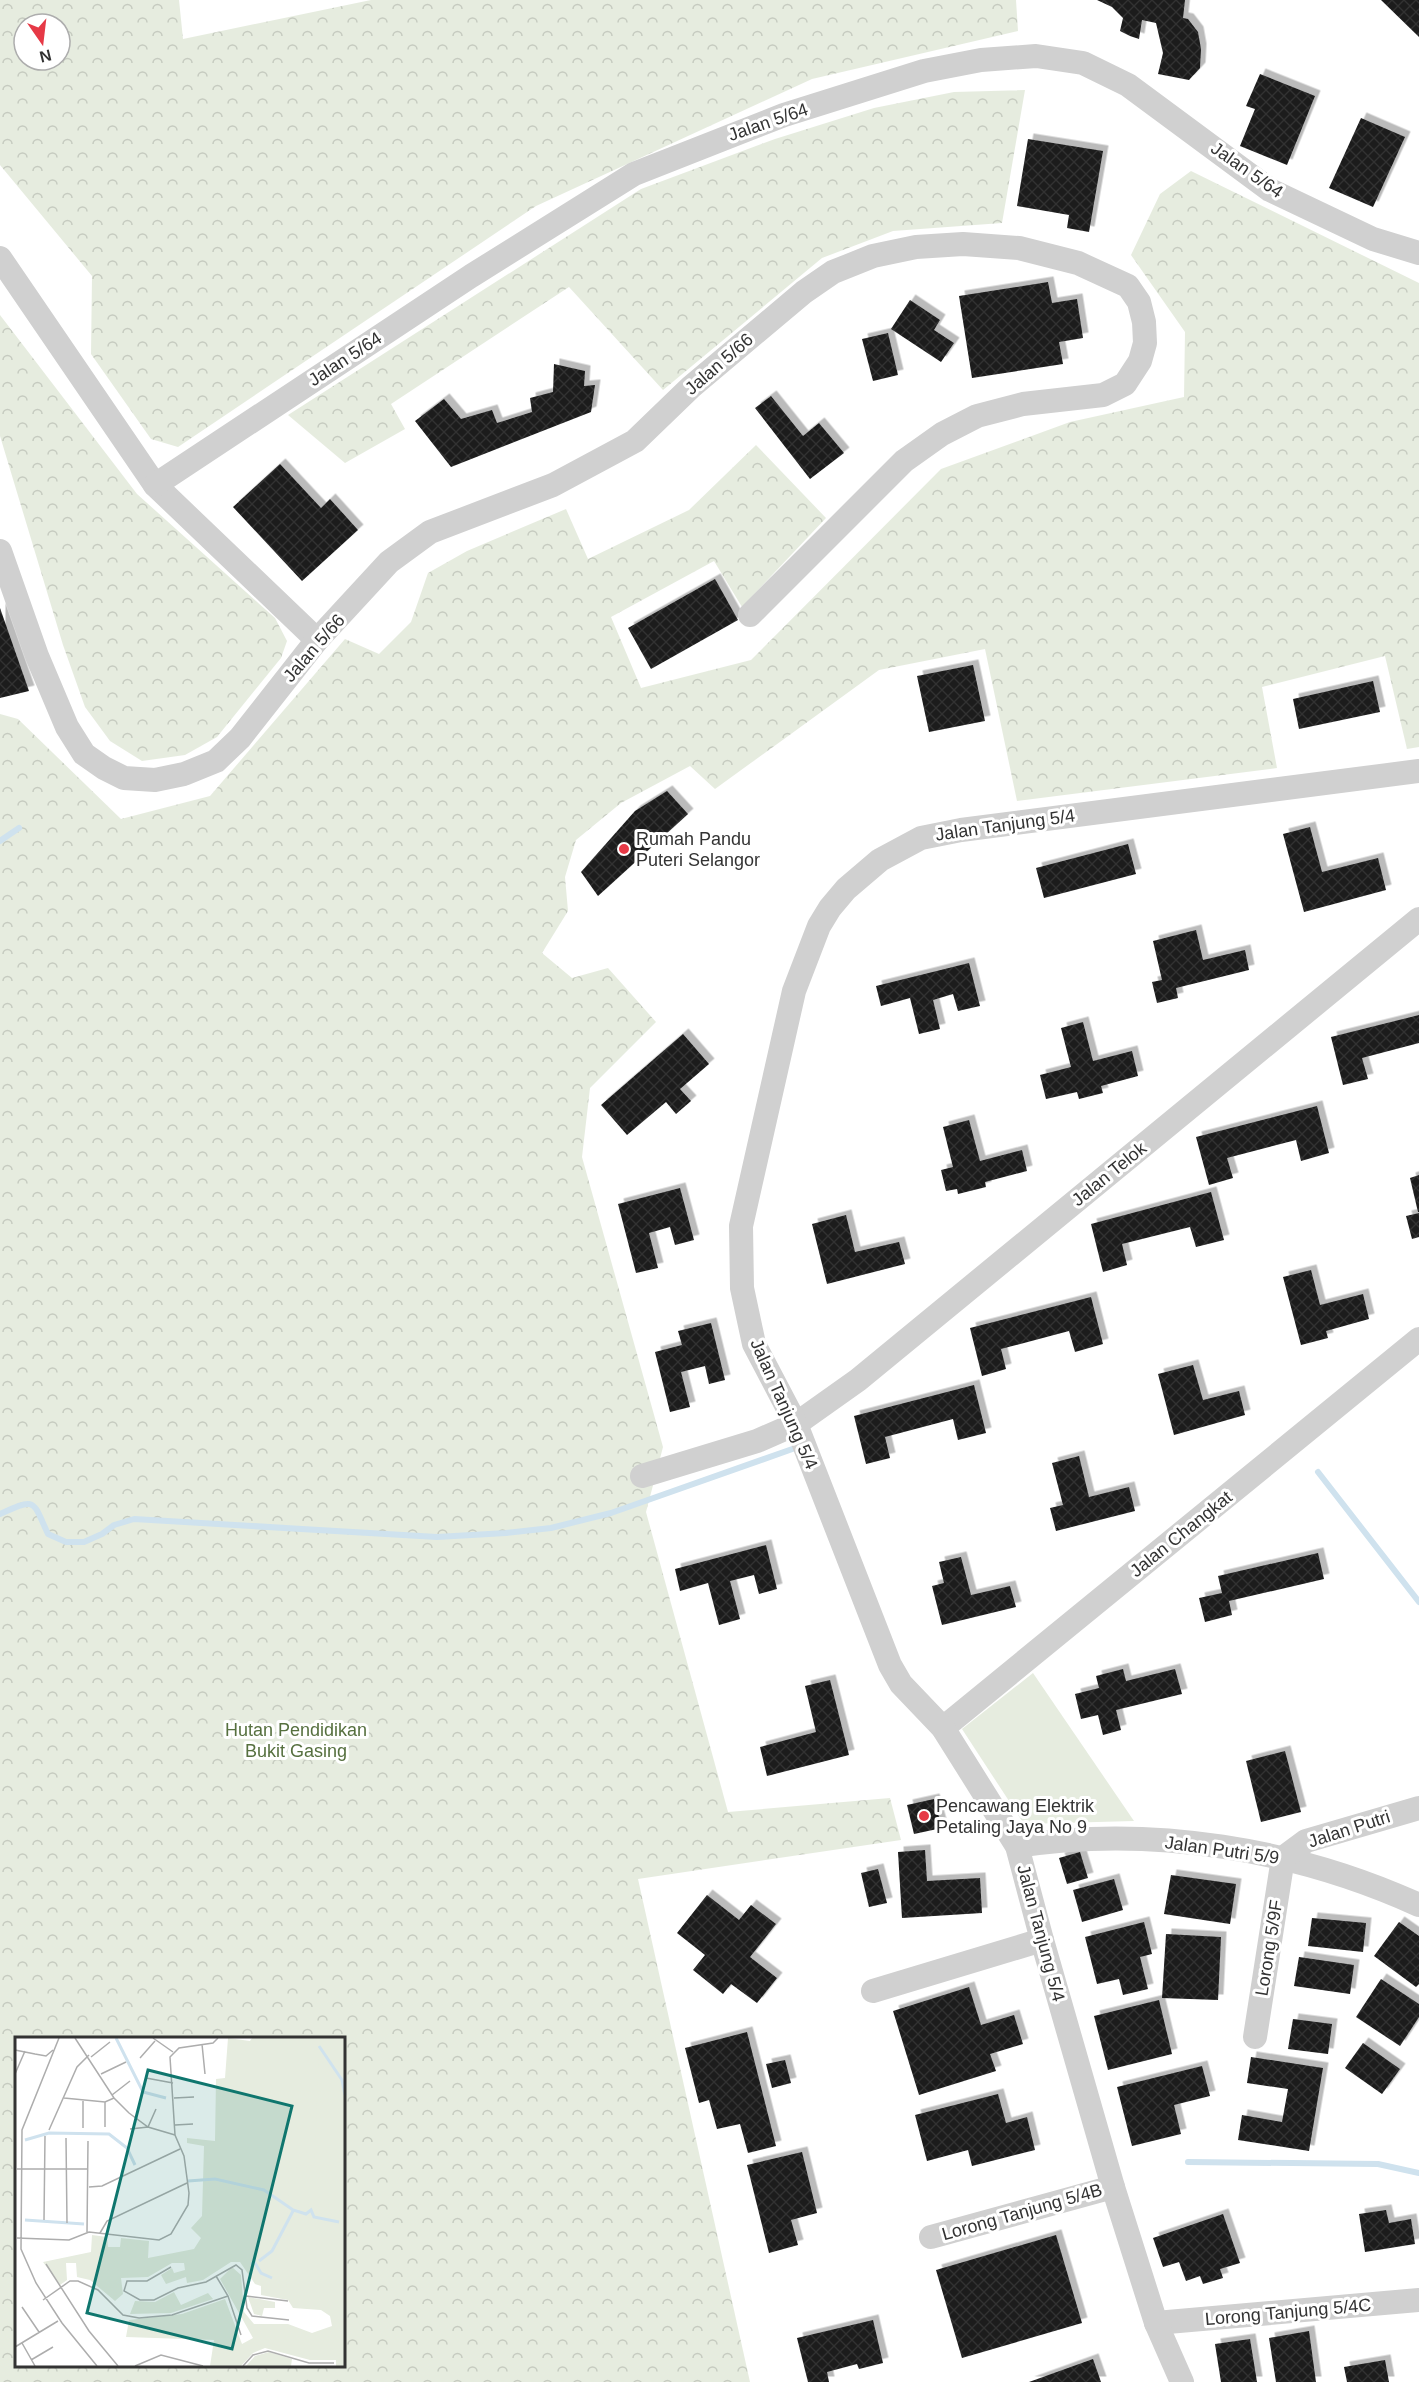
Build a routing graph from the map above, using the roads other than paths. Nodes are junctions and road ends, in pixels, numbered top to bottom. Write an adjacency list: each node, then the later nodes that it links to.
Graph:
1 (1419, 253): 3 (street, Jalan 5/64)
2 (0, 258): 3 (street)
3 (155, 485): 6 (street)
4 (0, 551): 6 (street, Jalan 5/66)
5 (750, 615): 6 (street, Jalan 5/66)
6 (317, 639)
7 (1419, 771): 10 (street, Jalan Tanjung 5/4)
8 (1419, 919): 10 (street, Jalan Telok)
9 (1419, 1339): 12 (street, Jalan Changkat)
10 (796, 1424): 11 (street, Jalan Telok); 12 (street, Jalan Tanjung 5/4)
11 (642, 1476)
12 (943, 1728): 14 (street, Jalan Tanjung 5/4)
13 (1419, 1808): 15 (street, Jalan Putri)
14 (1017, 1846): 15 (street, Jalan Putri 5/9); 17 (street, Jalan Tanjung 5/4)
15 (1283, 1858): 16 (street, Jalan Putri 5/9); 19 (street, Lorong 5/9F)
16 (1419, 1905)
17 (1042, 1940): 18 (street); 20 (street, Jalan Tanjung 5/4)
18 (873, 1991)
19 (1255, 2037)
20 (1113, 2187): 21 (street, Lorong Tanjung 5/4B); 23 (street, Jalan Tanjung 5/4)
21 (931, 2237)
22 (1419, 2300): 23 (street, Lorong Tanjung 5/4C)
23 (1156, 2323): 24 (street, Jalan Tanjung 5/4)
24 (1182, 2382)

